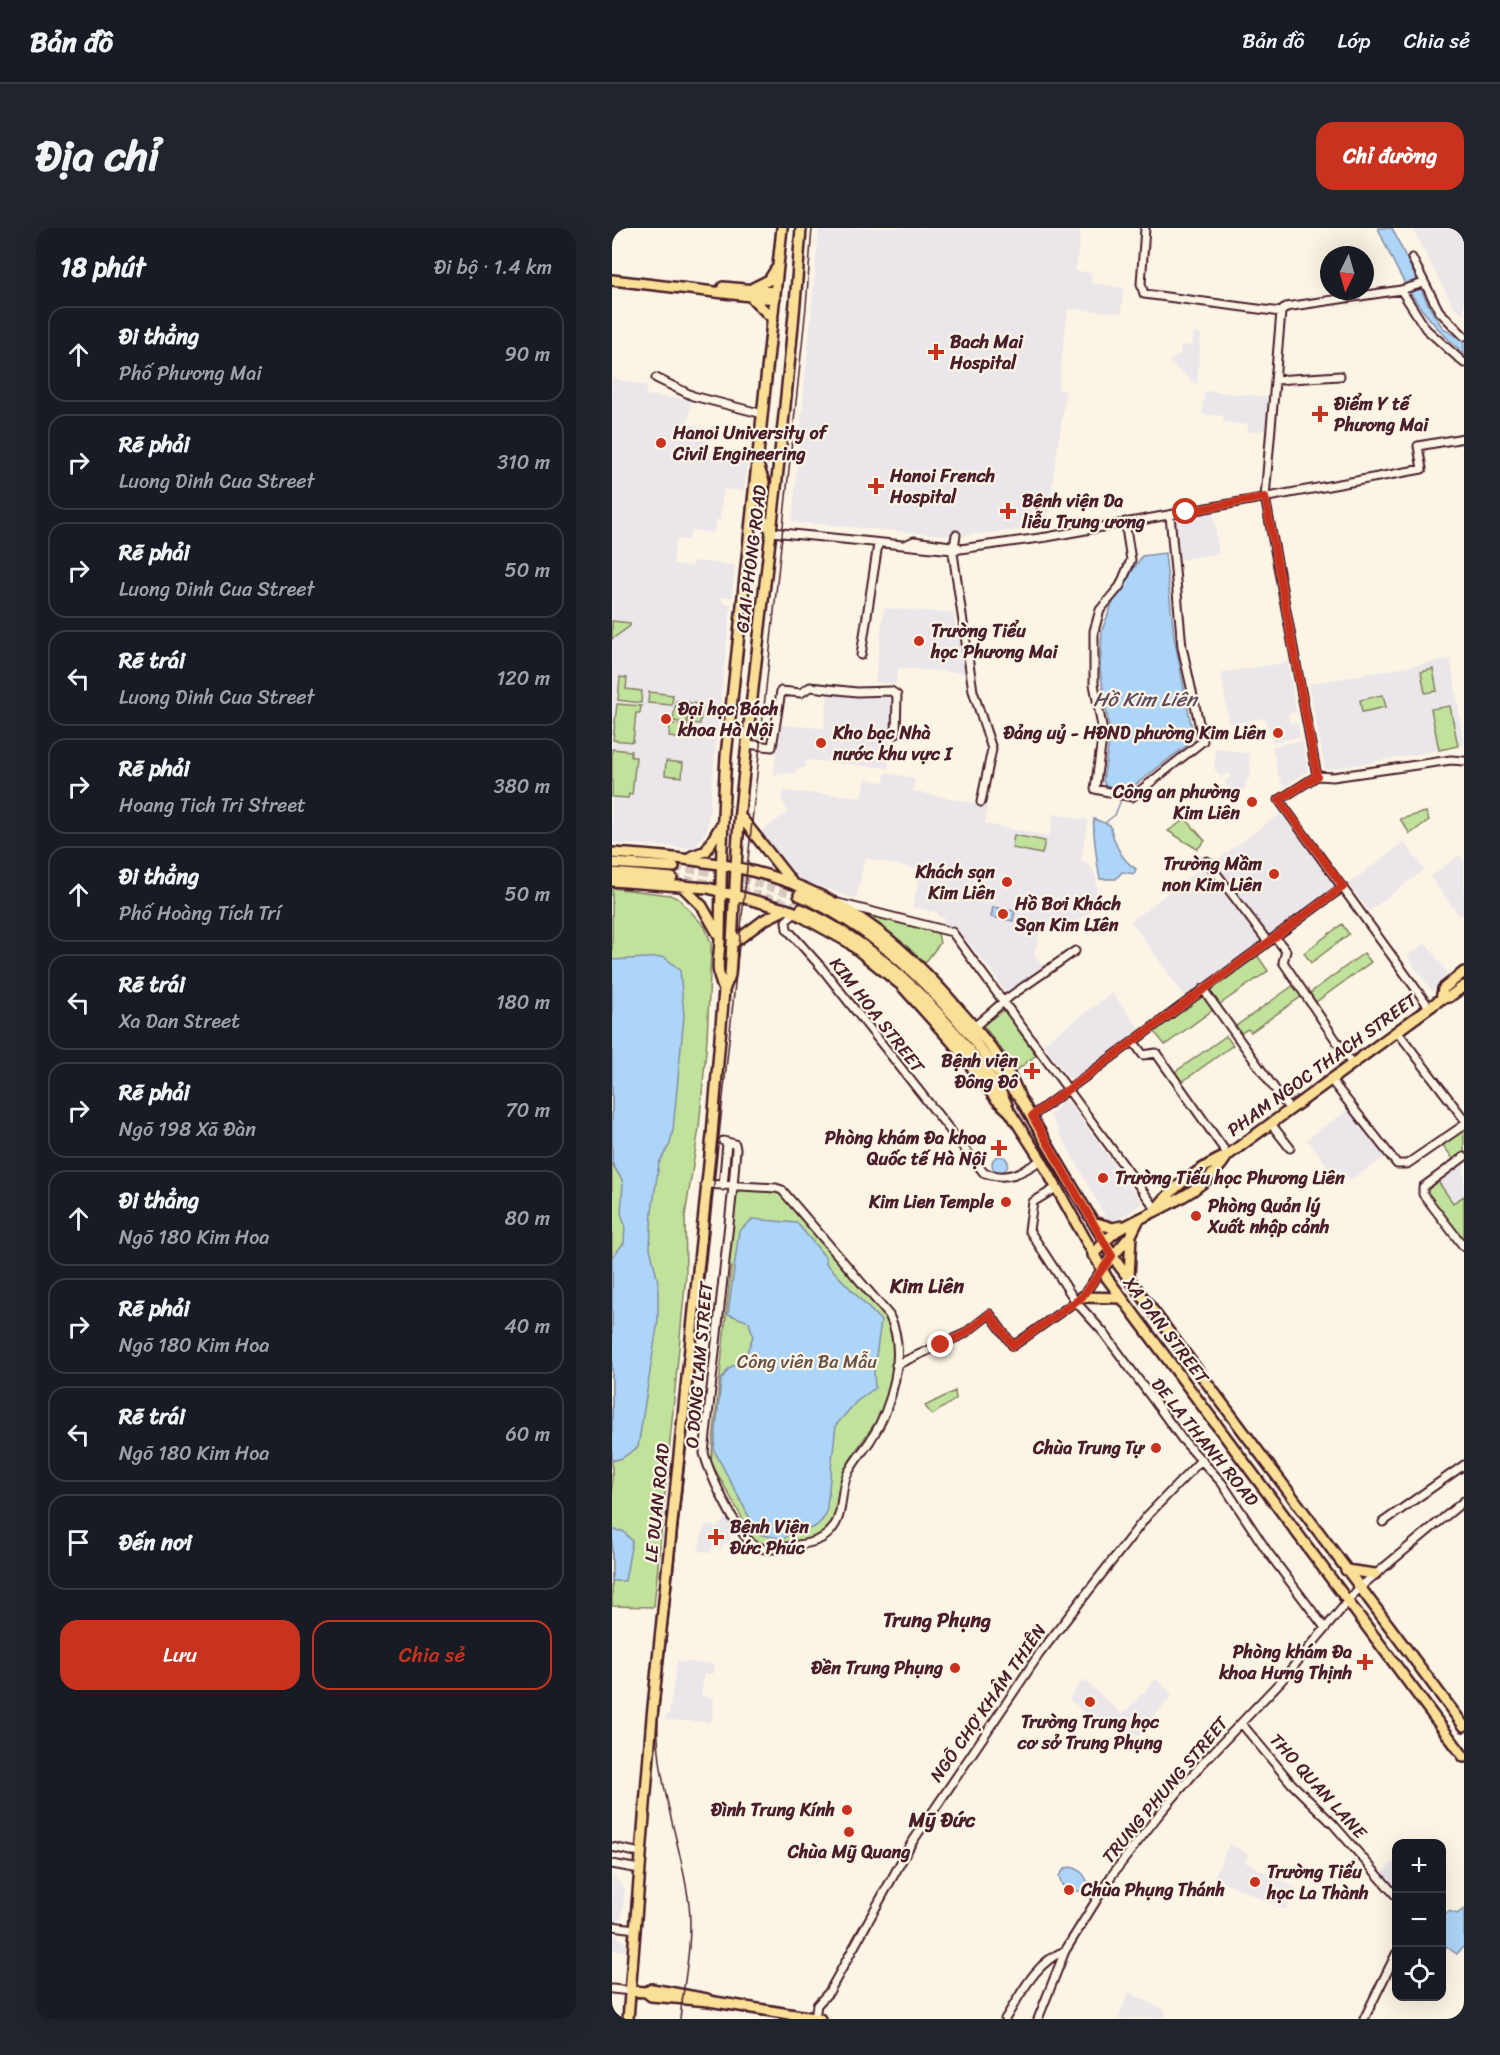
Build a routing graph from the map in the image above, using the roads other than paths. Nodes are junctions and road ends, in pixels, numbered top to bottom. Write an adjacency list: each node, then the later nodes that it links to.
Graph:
1 (782, 228): 5 (main road, GIAI PHONG ROAD)
2 (801, 228): 19 (main road, GIAI PHONG ROAD)
3 (1145, 228): 11 (street)
4 (1412, 258): 7 (street)
5 (779, 266): 9 (main road); 10 (main road, GIAI PHONG ROAD)
6 (612, 280): 9 (main road)
7 (1420, 285): 8 (street); 13 (street)
8 (1404, 290): 11 (street); 14 (street)
9 (749, 293): 10 (main road); 12 (main road)
10 (775, 296): 12 (main road, GIAI PHONG ROAD)
11 (1281, 312): 17 (street)
12 (772, 319): 18 (main road, GIAI PHONG ROAD)
13 (1464, 336)
14 (1462, 361)
15 (1340, 376): 17 (street)
16 (656, 378): 18 (street)
17 (1275, 380): 22 (street)
18 (763, 414): 19 (main road); 21 (main road, GIAI PHONG ROAD)
19 (784, 416): 25 (main road, GIAI PHONG ROAD)
20 (1464, 438): 22 (street)
21 (757, 464): 25 (main road); 36 (main road, GIAI PHONG ROAD)
22 (1265, 497): 23 (street); 33 (street)
23 (1170, 515): 24 (street); 24 (street)
24 (1125, 522): 28 (street)
25 (772, 532): 27 (street); 31 (main road, GIAI PHONG ROAD)
26 (956, 535): 28 (street)
27 (878, 544): 28 (street); 29 (street)
28 (956, 548): 34 (street)
29 (861, 655)
30 (896, 734): 31 (street)
31 (747, 744): 35 (main road, GIAI PHONG ROAD)
32 (1464, 761): 33 (street)
33 (1317, 776): 48 (street)
34 (981, 802)
35 (740, 816): 42 (main road, GIAI PHONG ROAD); 46 (main road)
36 (721, 825): 40 (main road); 41 (main road, GIAI PHONG ROAD)
37 (612, 853): 40 (main road)
38 (1207, 861): 55 (street)
39 (612, 863): 40 (main road)
40 (676, 863): 41 (main road, XA DAN STREET)
41 (721, 863): 42 (main road, XA DAN STREET); 49 (main road, GIAI PHONG ROAD)
42 (738, 867): 46 (main road, XA DAN STREET); 50 (main road, GIAI PHONG ROAD)
43 (612, 873): 44 (main road)
44 (672, 878)
45 (612, 881): 47 (main road, XA DAN STREET)
46 (792, 883): 52 (main road, XA DAN STREET)
47 (682, 886): 49 (main road, XA DAN STREET); 54 (main road)
48 (1343, 887): 55 (street); 64 (street)
49 (720, 891): 50 (main road, XA DAN STREET); 54 (main road, LE DUAN ROAD)
50 (736, 894): 53 (main road, XA DAN STREET); 56 (main road, LE DUAN ROAD)
51 (799, 895): 71 (main road)
52 (836, 902): 63 (street); 65 (main road, XA DAN STREET)
53 (792, 910): 56 (main road); 80 (main road, XA DAN STREET); 80 (street, KIM HOA STREET)
54 (720, 938): 61 (main road, LE DUAN ROAD)
55 (1272, 940): 60 (street); 68 (street)
56 (732, 944): 61 (main road, LE DUAN ROAD)
57 (1075, 951): 63 (street)
58 (1463, 973): 62 (main road, PHAM NGOC THACH STREET)
59 (1464, 986): 62 (main road, PHAM NGOC THACH STREET)
60 (1203, 989): 67 (street); 72 (street)
61 (724, 990): 81 (main road, LE DUAN ROAD)
62 (1441, 999): 64 (main road, PHAM NGOC THACH STREET)
63 (1005, 1000): 65 (street); 70 (street)
64 (1429, 1007): 66 (main road, PHAM NGOC THACH STREET)
65 (974, 1027): 71 (main road, XA DAN STREET)
66 (1397, 1031): 68 (main road, PHAM NGOC THACH STREET); 74 (street)
67 (1133, 1041): 70 (street); 78 (street)
68 (1352, 1064): 69 (main road, PHAM NGOC THACH STREET)
69 (1331, 1080): 72 (main road, PHAM NGOC THACH STREET); 76 (street)
70 (1068, 1089): 73 (street); 85 (street)
71 (1020, 1098): 73 (main road, XA DAN STREET)
72 (1290, 1110): 75 (main road, PHAM NGOC THACH STREET)
73 (1032, 1116): 87 (main road, XA DAN STREET)
74 (1464, 1119)
75 (1271, 1124): 77 (street); 78 (main road, PHAM NGOC THACH STREET)
76 (1464, 1125)
77 (1290, 1148)
78 (1228, 1155): 85 (main road, PHAM NGOC THACH STREET)
79 (1464, 1156): 91 (street)
80 (1041, 1160): 84 (main road, XA DAN STREET)
81 (705, 1184): 82 (street, O DONG LAM STREET); 114 (main road, LE DUAN ROAD)
82 (723, 1186): 83 (street, O DONG LAM STREET); 83 (street)
83 (733, 1186): 100 (street, O DONG LAM STREET); 100 (street, O DONG LAM STREET)
84 (1056, 1188): 92 (main road, XA DAN STREET); 97 (street)
85 (1156, 1209): 86 (main road, PHAM NGOC THACH STREET)
86 (1138, 1221): 88 (main road, PHAM NGOC THACH STREET); 89 (main road, PHAM NGOC THACH STREET)
87 (1093, 1222): 88 (main road); 90 (main road, XA DAN STREET)
88 (1124, 1226): 90 (main road, PHAM NGOC THACH STREET)
89 (1131, 1235): 93 (main road, PHAM NGOC THACH STREET); 95 (main road)
90 (1104, 1242): 92 (main road, PHAM NGOC THACH STREET); 93 (main road, XA DAN STREET)
91 (1464, 1247)
92 (1093, 1255): 94 (main road, XA DAN STREET)
93 (1112, 1256): 94 (main road, PHAM NGOC THACH STREET); 95 (main road, XA DAN STREET)
94 (1101, 1270): 96 (main road, XA DAN STREET); 97 (street)
95 (1129, 1277): 98 (main road, XA DAN STREET)
96 (1121, 1298): 97 (main road); 99 (main road, XA DAN STREET)
97 (1079, 1299): 100 (street); 101 (street, DE LA THANH ROAD)
98 (1176, 1342): 99 (main road); 105 (main road, XA DAN STREET)
99 (1162, 1354): 108 (main road, XA DAN STREET)
100 (896, 1365)
101 (1202, 1459): 109 (street, DE LA THANH ROAD); 125 (street, NGÕ CHỢ KHÂM THIÊN)
102 (1464, 1466): 104 (street)
103 (1464, 1501): 106 (street, TRUNG PHUNG STREET)
104 (1383, 1522)
105 (1346, 1569): 106 (main road); 107 (main road, XA DAN STREET)
106 (1374, 1574): 107 (street, TRUNG PHUNG STREET)
107 (1359, 1588): 108 (street, TRUNG PHUNG STREET); 111 (main road, XA DAN STREET)
108 (1347, 1602): 109 (street, TRUNG PHUNG STREET); 112 (main road, XA DAN STREET)
109 (1325, 1628): 110 (street, TRUNG PHUNG STREET)
110 (1241, 1723): 117 (street, THO QUAN LANE); 120 (street, TRUNG PHUNG STREET)
111 (1464, 1726)
112 (1464, 1757)
113 (612, 1847): 114 (street)
114 (641, 1853): 116 (main road, LE DUAN ROAD)
115 (612, 1864): 116 (street)
116 (639, 1869): 119 (main road, LE DUAN ROAD)
117 (1393, 1893)
118 (612, 1926): 119 (street)
119 (635, 1929): 123 (main road, LE DUAN ROAD)
120 (1065, 1951): 126 (street); 127 (street, TRUNG PHUNG STREET)
121 (1392, 1962): 128 (street)
122 (612, 1989): 123 (street)
123 (631, 1991): 124 (main road, LE DUAN ROAD); 125 (main road)
124 (628, 2019)
125 (817, 2019)
126 (1005, 2019)
127 (1038, 2019)
128 (1364, 2019)

